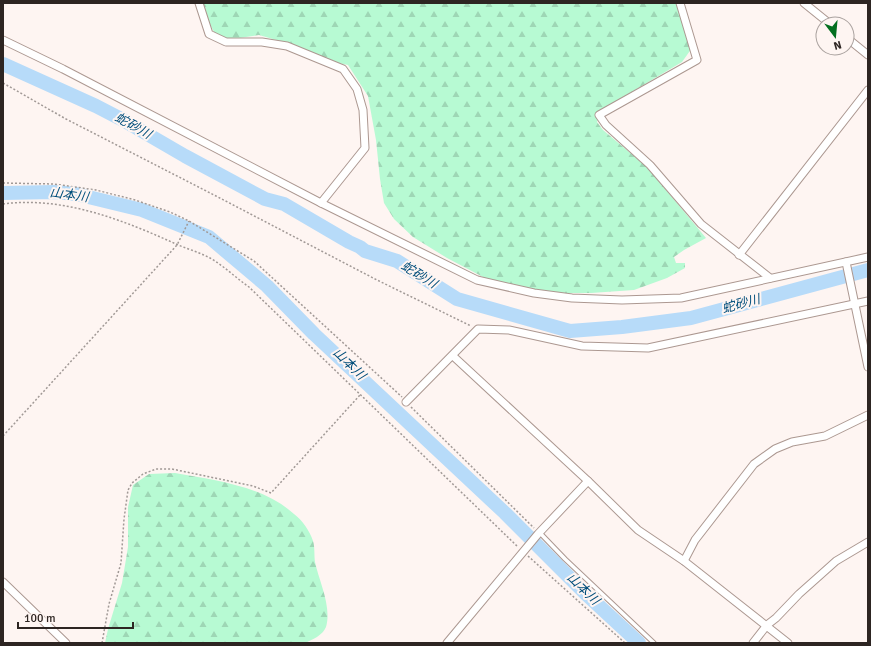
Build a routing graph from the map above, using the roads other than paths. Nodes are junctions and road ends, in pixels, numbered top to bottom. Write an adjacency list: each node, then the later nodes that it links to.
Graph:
1 (199, 3): 9 (street)
2 (680, 3): 10 (street)
3 (804, 3): 4 (street)
4 (820, 16)
5 (3, 40): 9 (street)
6 (855, 44): 7 (street)
7 (868, 54)
8 (868, 90): 10 (street)
9 (321, 202): 13 (street)
10 (739, 255): 13 (street)
11 (868, 257): 12 (street)
12 (846, 262): 13 (street); 15 (street)
13 (770, 278)
14 (868, 301): 15 (street)
15 (854, 305): 16 (street); 17 (street)
16 (453, 356): 18 (street); 20 (street)
17 (868, 367)
18 (406, 402)
19 (868, 415): 23 (street)
20 (588, 481): 21 (street); 23 (street)
21 (539, 534): 27 (street); 28 (lane)
22 (868, 542): 25 (street)
23 (684, 561): 25 (street)
24 (3, 582): 26 (street)
25 (767, 625): 29 (street); 30 (street)
26 (66, 643)
27 (447, 643)
28 (654, 643)
29 (753, 643)
30 (788, 643)

